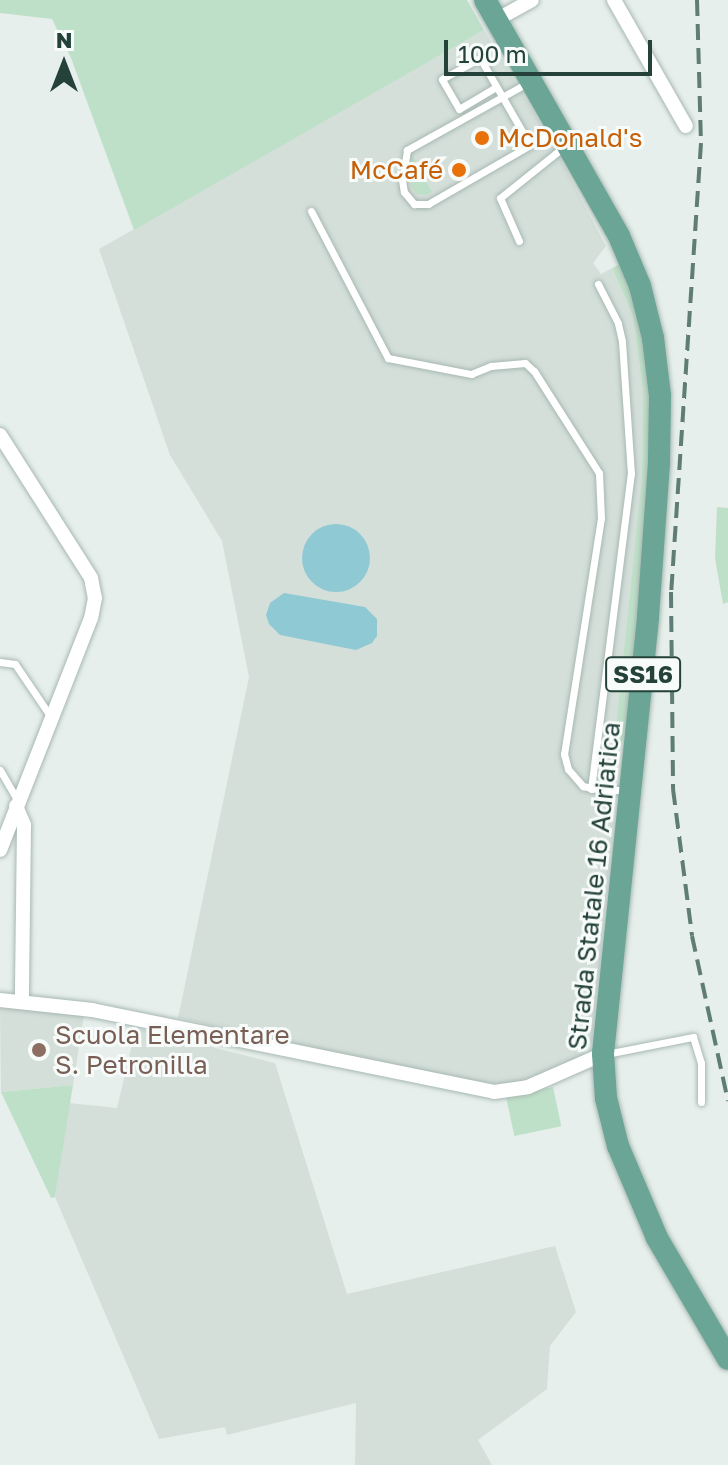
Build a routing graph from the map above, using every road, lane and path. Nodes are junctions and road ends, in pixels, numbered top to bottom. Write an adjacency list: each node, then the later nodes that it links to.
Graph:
1 (532, 0): 3 (street)
2 (614, 0): 7 (street)
3 (490, 10): 4 (main road, Strada Statale 16 Adriatica / SS16)
4 (531, 81): 6 (lane); 8 (main road, Strada Statale 16 Adriatica / SS16)
5 (496, 87): 5 (lane); 6 (lane)
6 (502, 97): 9 (lane); 9 (lane)
7 (686, 126)
8 (562, 137): 9 (lane); 11 (lane); 18 (main road, Strada Statale 16 Adriatica / SS16)
9 (530, 145)
10 (311, 211): 17 (lane)
11 (519, 241)
12 (598, 284): 17 (lane)
13 (0, 435): 15 (street)
14 (0, 662): 15 (lane)
15 (52, 719): 19 (street)
16 (0, 770): 19 (lane)
17 (591, 789): 18 (lane)
18 (631, 790): 23 (main road, Strada Statale 16 Adriatica / SS16)
19 (17, 803): 20 (street); 22 (street)
20 (0, 850)
21 (0, 1000): 22 (street)
22 (22, 1000): 23 (street)
23 (603, 1054): 24 (lane); 25 (main road, Strada Statale 16 Adriatica / SS16)
24 (701, 1102)
25 (728, 1359)

